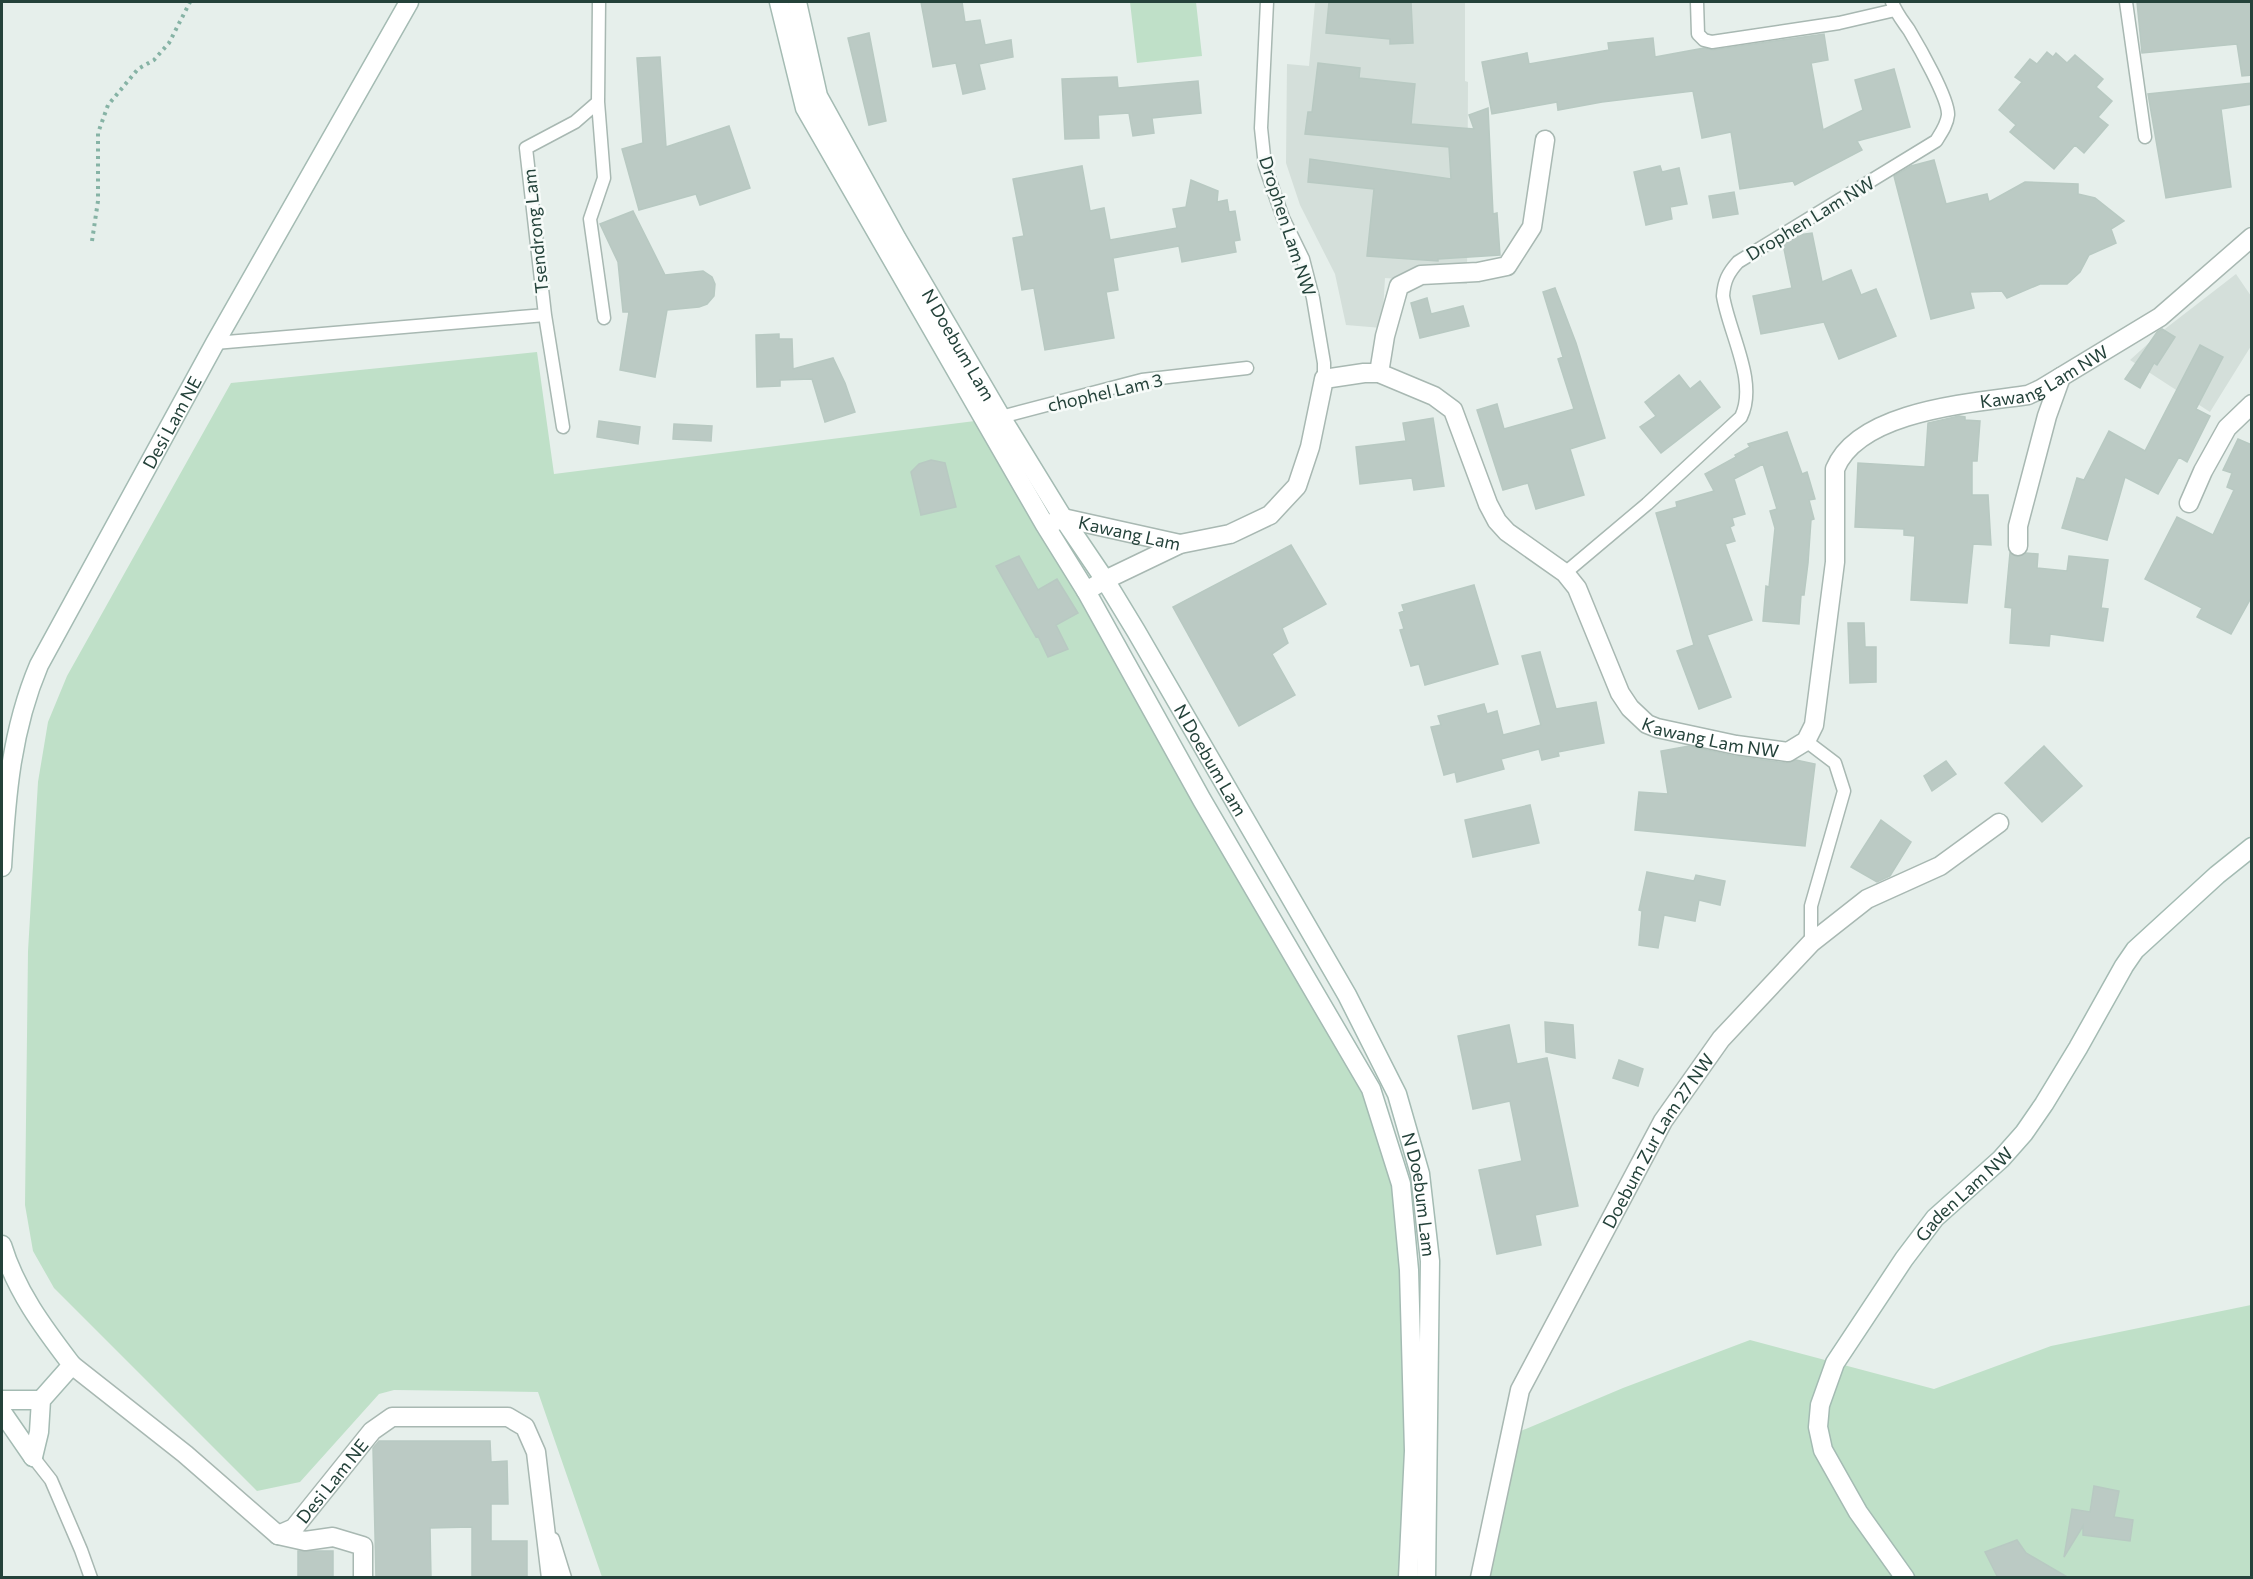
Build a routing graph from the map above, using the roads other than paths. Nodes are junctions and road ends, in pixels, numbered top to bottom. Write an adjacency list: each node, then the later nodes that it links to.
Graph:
1 (409, 2): 15 (main road, Desi Lam NE)
2 (599, 2): 9 (lane)
3 (779, 2): 24 (main road, N Doebum Lam)
4 (798, 2): 21 (main road, N Doebum Lam)
5 (1267, 2): 19 (lane, Drophen Lam NW)
6 (1697, 2): 8 (lane)
7 (2126, 2): 10 (lane)
8 (1894, 6): 27 (lane, Drophen Lam NW)
9 (598, 102): 13 (lane, Tsendrong Lam); 14 (lane)
10 (2145, 137)
11 (1545, 140): 17 (main road)
12 (2251, 239): 18 (main road, Kawang Lam NW)
13 (545, 315): 15 (lane, Tsendrong Lam); 22 (lane)
14 (604, 318)
15 (215, 344): 33 (main road, Desi Lam NE)
16 (1247, 368): 21 (lane, chophel Lam 3)
17 (1379, 373): 19 (main road, Kawang Lam NW); 27 (main road, Kawang Lam NW)
18 (2061, 377): 26 (main road); 30 (main road, Kawang Lam NW)
19 (1324, 379): 25 (main road)
20 (2252, 404): 23 (main road)
21 (1001, 417): 24 (main road, N Doebum Lam)
22 (563, 427)
23 (2189, 503)
24 (1054, 522): 25 (main road, Kawang Lam); 28 (main road, N Doebum Lam); 29 (main road, N Doebum Lam)
25 (1180, 544): 28 (main road, Kawang Lam)
26 (2018, 546)
27 (1565, 573): 30 (main road, Kawang Lam NW)
28 (1105, 580): 29 (main road, Kawang Lam); 48 (main road, N Doebum Lam)
29 (1086, 591): 47 (main road, N Doebum Lam)
30 (1806, 741): 34 (lane)
31 (1999, 823): 34 (main road, Doebum Zur Lam 27 NW)
32 (2252, 847): 50 (main road, Gaden Lam NW)
33 (2, 867)
34 (1811, 943): 49 (main road, Doebum Zur Lam 27 NW)
35 (2, 1245): 36 (main road, Desi Lam NE)
36 (72, 1365): 38 (main road); 42 (main road, Desi Lam NE)
37 (2, 1400): 38 (main road)
38 (41, 1400): 40 (main road)
39 (2, 1412): 40 (main road)
40 (33, 1457): 43 (lane)
41 (543, 1510): 42 (main road, Desi Lam NE); 45 (main road, Desi Lam NE); 46 (lane)
42 (278, 1535): 44 (main road)
43 (91, 1578)
44 (363, 1578)
45 (551, 1578)
46 (565, 1578)
47 (1408, 1578)
48 (1426, 1578)
49 (1480, 1578)
50 (1905, 1578)

